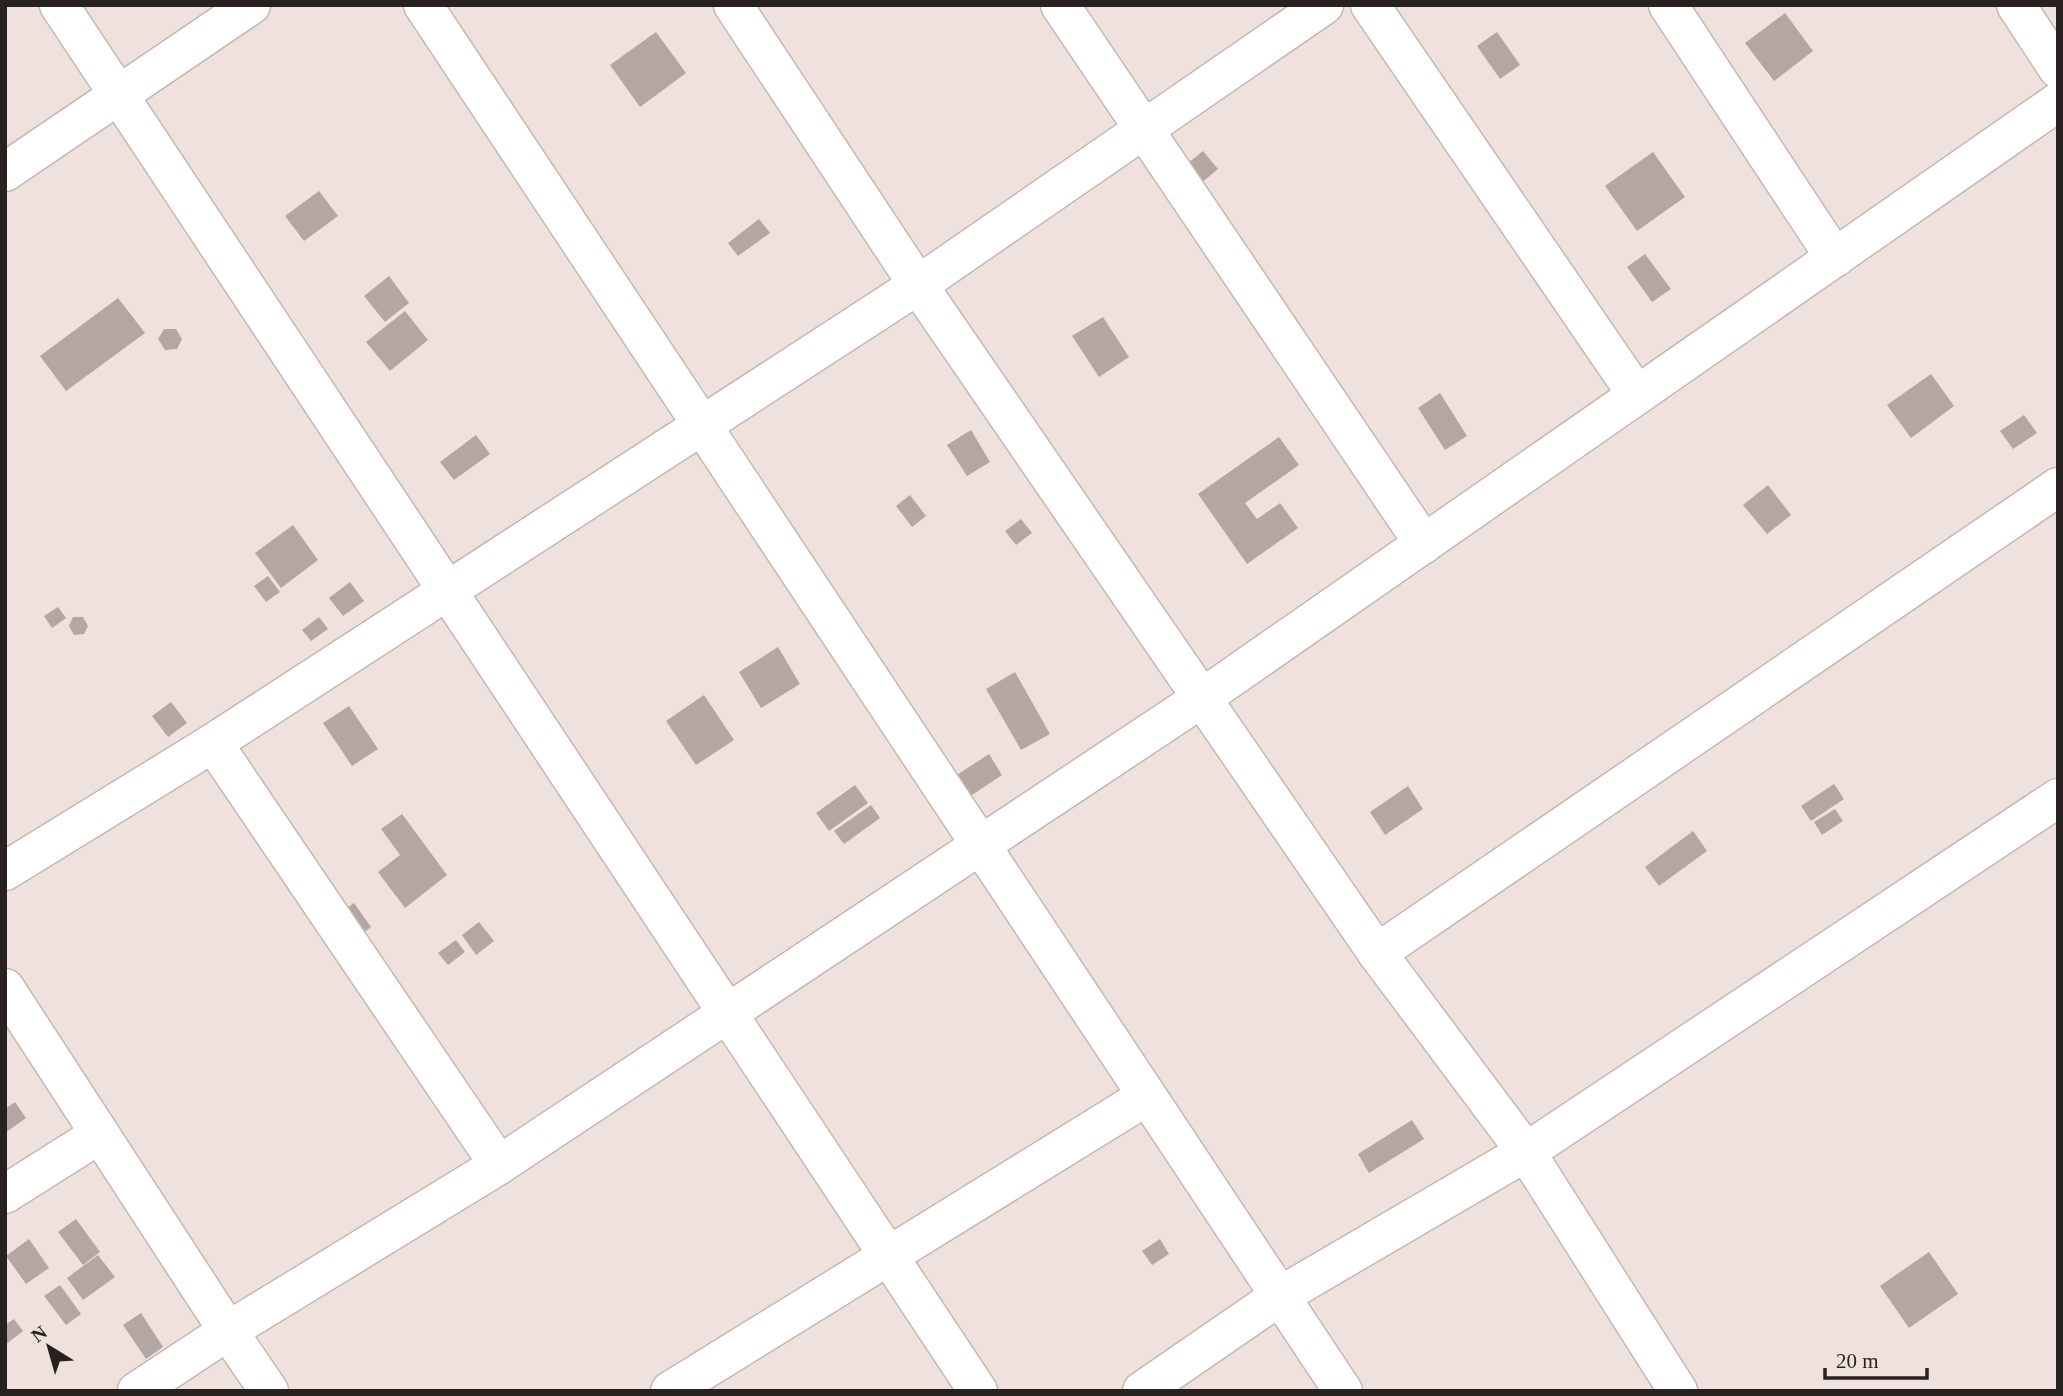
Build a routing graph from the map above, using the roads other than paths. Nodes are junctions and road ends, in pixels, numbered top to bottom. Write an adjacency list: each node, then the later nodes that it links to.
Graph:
1 (59, 5): 11 (street)
2 (251, 5): 11 (street)
3 (423, 5): 18 (street)
4 (733, 5): 16 (street)
5 (1060, 5): 13 (street)
6 (1324, 5): 13 (street)
7 (1370, 5): 17 (street)
8 (1668, 5): 15 (street)
9 (2016, 5): 10 (street)
10 (2058, 69)
11 (119, 95): 14 (street); 21 (street)
12 (2058, 102): 15 (street)
13 (1144, 130): 16 (street); 20 (street)
14 (5, 172)
15 (1835, 258): 17 (street)
16 (918, 285): 18 (street); 22 (street)
17 (1637, 395): 20 (street)
18 (702, 426): 21 (street); 25 (street)
19 (2058, 486): 27 (street)
20 (1424, 544): 22 (street)
21 (448, 591): 23 (street); 29 (street)
22 (1202, 698): 25 (street); 27 (street)
23 (213, 743): 26 (street); 33 (street)
24 (2058, 798): 32 (street)
25 (981, 845): 29 (street); 30 (street)
26 (5, 871)
27 (1377, 953): 32 (street)
28 (5, 988): 31 (street)
29 (728, 1013): 33 (street); 35 (street)
30 (1147, 1096): 35 (street); 36 (street)
31 (100, 1134): 34 (street); 37 (street)
32 (1526, 1152): 36 (street); 44 (street)
33 (499, 1165): 37 (street)
34 (5, 1194)
35 (889, 1256): 40 (street); 41 (street)
36 (1280, 1296): 42 (street); 43 (street)
37 (228, 1331): 38 (street); 39 (street)
38 (137, 1391)
39 (269, 1391)
40 (670, 1391)
41 (978, 1391)
42 (1142, 1391)
43 (1343, 1391)
44 (1678, 1391)

